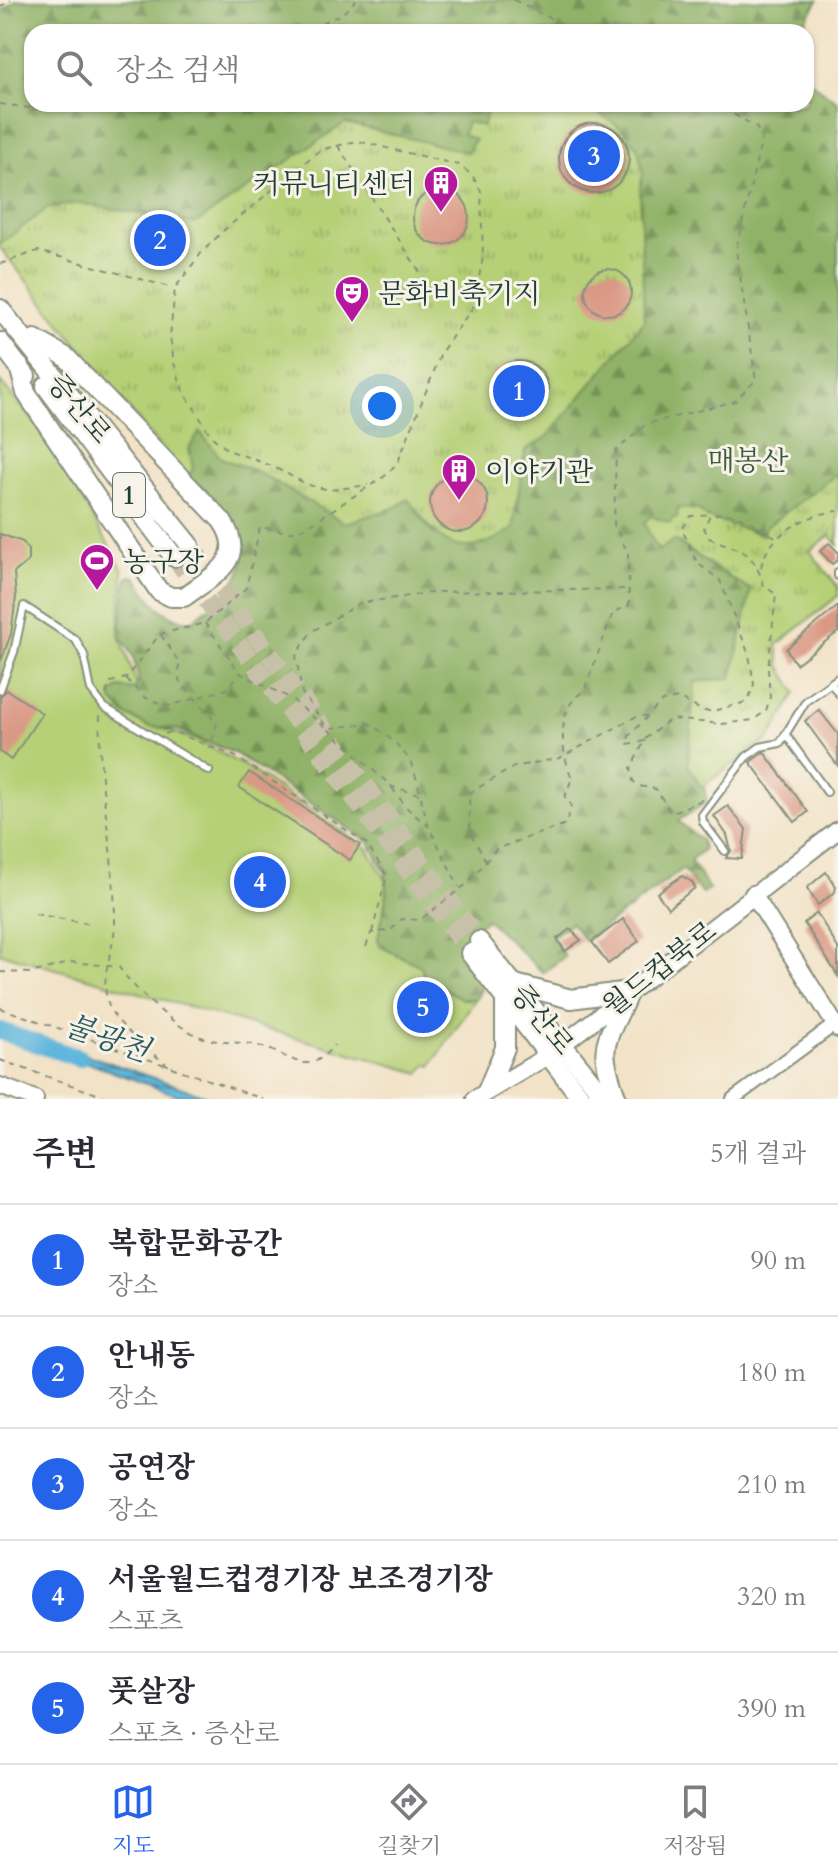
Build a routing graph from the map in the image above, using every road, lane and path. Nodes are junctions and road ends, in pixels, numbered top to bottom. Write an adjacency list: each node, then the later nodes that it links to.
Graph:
1 (11, 0): 4 (path)
2 (356, 0): 5 (path)
3 (514, 0): 6 (path)
4 (0, 7)
5 (319, 24)
6 (562, 24)
7 (0, 104): 8 (path)
8 (24, 107)
9 (729, 112): 28 (path)
10 (337, 144): 12 (path); 13 (path); 21 (path)
11 (0, 264): 12 (path)
12 (175, 288): 21 (path)
13 (433, 292)
14 (0, 293): 17 (main road, 1)
15 (0, 309): 20 (main road, 증산로)
16 (0, 327): 20 (main road, 증산로)
17 (35, 339): 19 (main road); 20 (main road, 1)
18 (0, 342): 19 (main road, 1)
19 (19, 366): 20 (main road, 1)
20 (90, 429): 25 (main road, 증산로 / 1); 26 (main road, 증산로 / 1)
21 (368, 485): 29 (path)
22 (838, 511): 24 (path)
23 (713, 514): 24 (path); 27 (path); 39 (path)
24 (775, 537): 27 (path)
25 (190, 545)
26 (174, 557)
27 (761, 568): 43 (path)
28 (631, 589): 40 (path); 53 (path)
29 (205, 623): 30 (path); 31 (path)
30 (160, 634): 32 (path); 37 (path)
31 (240, 673): 37 (path); 40 (path)
32 (126, 678): 37 (path); 38 (path)
33 (838, 678): 34 (lane)
34 (831, 683): 36 (lane); 41 (lane)
35 (0, 690): 38 (lane)
36 (838, 693)
37 (197, 698): 44 (path)
38 (102, 705): 42 (lane); 61 (path)
39 (648, 716): 43 (path); 53 (path)
40 (328, 729): 46 (path); 48 (path)
41 (786, 735): 47 (lane); 49 (lane)
42 (156, 739): 44 (path); 45 (lane)
43 (646, 740): 49 (path)
44 (210, 747): 58 (path)
45 (209, 771)
46 (392, 787): 48 (path); 50 (path)
47 (827, 792)
48 (419, 794): 50 (path)
49 (715, 801): 52 (lane)
50 (429, 827): 54 (path)
51 (838, 830): 55 (main road, 월드컵북로)
52 (725, 851)
53 (486, 861): 54 (path)
54 (459, 887): 58 (path)
55 (753, 894): 64 (main road, 월드컵북로); 66 (main road)
56 (35, 914): 57 (path)
57 (91, 924)
58 (371, 933): 59 (path)
59 (366, 947)
60 (474, 947): 63 (main road, 증산로)
61 (106, 967): 62 (path); 67 (path); 70 (path)
62 (0, 972)
63 (510, 991): 64 (main road); 68 (main road, 증산로); 72 (main road)
64 (629, 991): 68 (main road, 월드컵북로); 78 (main road)
65 (0, 1008): 70 (path)
66 (837, 1025): 79 (street)
67 (334, 1045)
68 (556, 1049): 72 (main road, 월드컵북로); 76 (main road, 증산로); 77 (main road, 증산로)
69 (0, 1060): 74 (path)
70 (169, 1066): 75 (path)
71 (0, 1086): 73 (main road)
72 (481, 1095)
73 (35, 1099)
74 (111, 1099)
75 (263, 1099)
76 (582, 1099)
77 (606, 1099)
78 (617, 1099)
79 (733, 1099)

